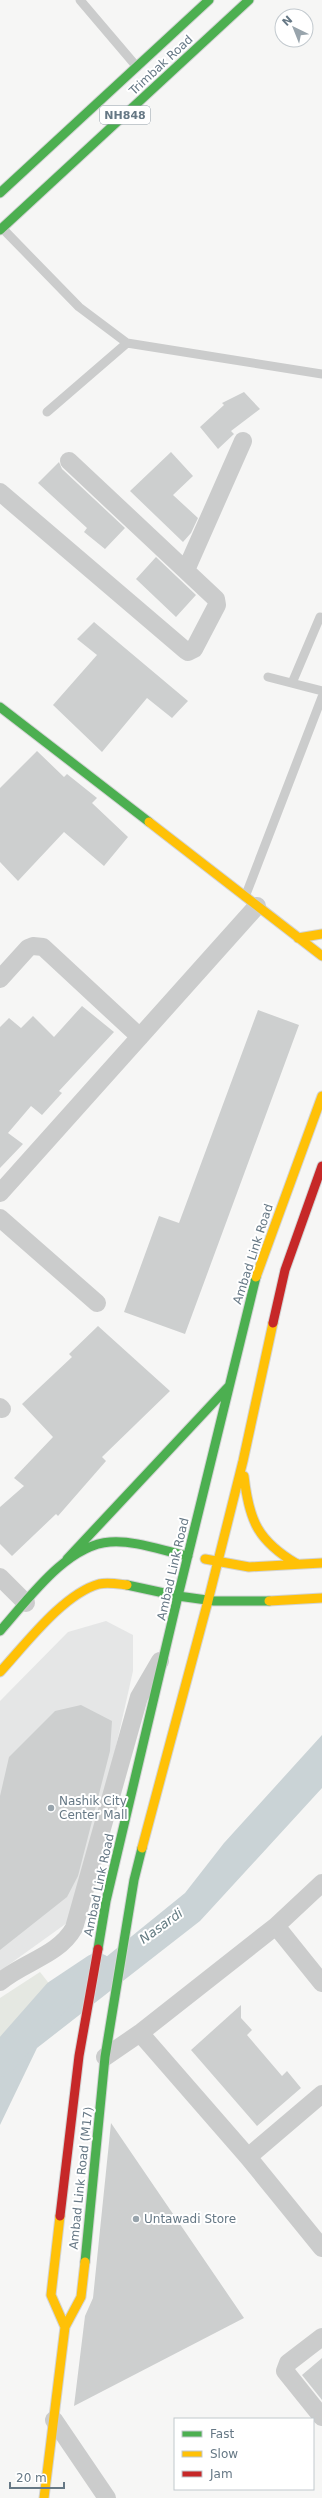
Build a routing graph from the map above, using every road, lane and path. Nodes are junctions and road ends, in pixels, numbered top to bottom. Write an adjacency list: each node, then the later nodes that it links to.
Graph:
1 (80, 0): 4 (lane)
2 (209, 0): 4 (main road, Trimbak Road / NH848)
3 (249, 0): 6 (main road, Trimbak Road / NH848)
4 (137, 67): 5 (main road, Trimbak Road / NH848)
5 (0, 192)
6 (1, 229): 7 (lane)
7 (127, 342): 8 (lane); 9 (lane)
8 (322, 374)
9 (47, 412)
10 (243, 441): 13 (street)
11 (69, 461): 13 (street)
12 (0, 492): 13 (street)
13 (186, 570)
14 (320, 617): 16 (lane)
15 (268, 677): 16 (lane)
16 (292, 683): 17 (lane)
17 (322, 691)
18 (322, 697): 20 (lane)
19 (2, 712): 20 (main road)
20 (251, 901): 22 (main road); 25 (street)
21 (322, 934): 22 (main road)
22 (298, 938): 23 (main road)
23 (322, 956)
24 (0, 979): 25 (street)
25 (140, 1037): 28 (street)
26 (322, 1096): 31 (main road, Ambad Link Road)
27 (322, 1166): 32 (main road)
28 (0, 1193)
29 (0, 1218): 30 (street)
30 (97, 1303)
31 (229, 1386): 33 (main road, Ambad Link Road); 34 (main road)
32 (243, 1461): 35 (main road); 37 (main road)
33 (188, 1556): 34 (main road); 35 (main road); 39 (main road, Ambad Link Road)
34 (67, 1559): 42 (main road)
35 (218, 1561): 37 (main road); 41 (main road)
36 (322, 1563): 37 (main road)
37 (297, 1564)
38 (0, 1577): 42 (street)
39 (178, 1596): 41 (main road); 44 (main road, Ambad Link Road); 45 (main road)
40 (322, 1598): 41 (main road)
41 (208, 1602): 53 (main road, Ambad Link Road (M17))
42 (26, 1603): 43 (main road)
43 (0, 1631)
44 (164, 1655): 46 (street)
45 (0, 1672)
46 (140, 1723): 49 (street); 52 (main road, Ambad Link Road)
47 (322, 1883): 48 (street)
48 (276, 1926): 50 (street); 51 (street)
49 (0, 1982)
50 (322, 1984)
51 (140, 2032): 53 (street); 55 (street)
52 (79, 2056): 57 (main road, Ambad Link Road (M17))
53 (105, 2057): 57 (main road, Ambad Link Road (M17))
54 (322, 2094): 55 (street)
55 (248, 2157): 56 (street)
56 (322, 2248)
57 (65, 2328): 60 (main road, Ambad Link Road (M17))
58 (322, 2337): 59 (street)
59 (322, 2417)
60 (54, 2420): 61 (main road, Ambad Link Road (M17)); 62 (street)
61 (44, 2498)
62 (107, 2498)

